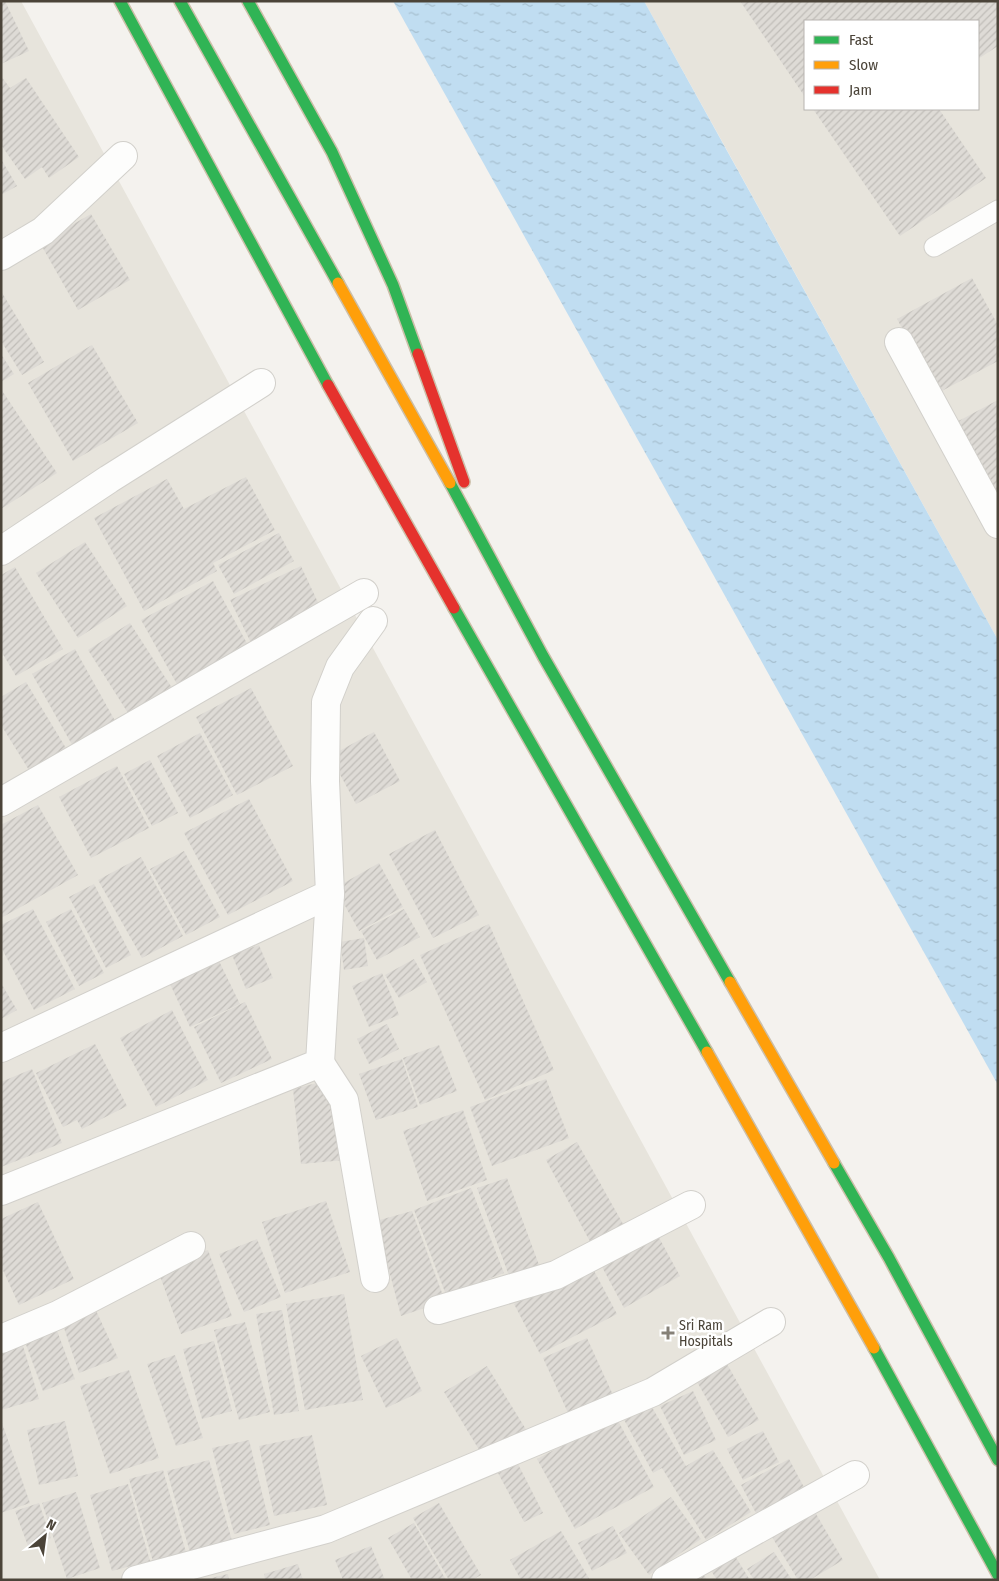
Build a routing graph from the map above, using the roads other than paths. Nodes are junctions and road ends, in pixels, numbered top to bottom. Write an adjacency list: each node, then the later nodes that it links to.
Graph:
1 (120, 1): 28 (highway)
2 (180, 1): 12 (highway)
3 (248, 1): 12 (highway)
4 (123, 156): 7 (street)
5 (998, 210): 6 (lane)
6 (934, 246)
7 (1, 256)
8 (899, 342): 10 (street)
9 (261, 383): 11 (street)
10 (998, 524)
11 (1, 551)
12 (489, 553): 26 (highway)
13 (364, 593): 15 (street)
14 (373, 621): 16 (street)
15 (1, 802)
16 (330, 894): 17 (street); 18 (street)
17 (1, 1048)
18 (320, 1062): 19 (street); 22 (street)
19 (1, 1191)
20 (691, 1206): 23 (street)
21 (191, 1246): 25 (street)
22 (375, 1278)
23 (438, 1310)
24 (771, 1322): 29 (street)
25 (1, 1340)
26 (998, 1460)
27 (854, 1475): 30 (street)
28 (998, 1575)
29 (136, 1580)
30 (666, 1580)

